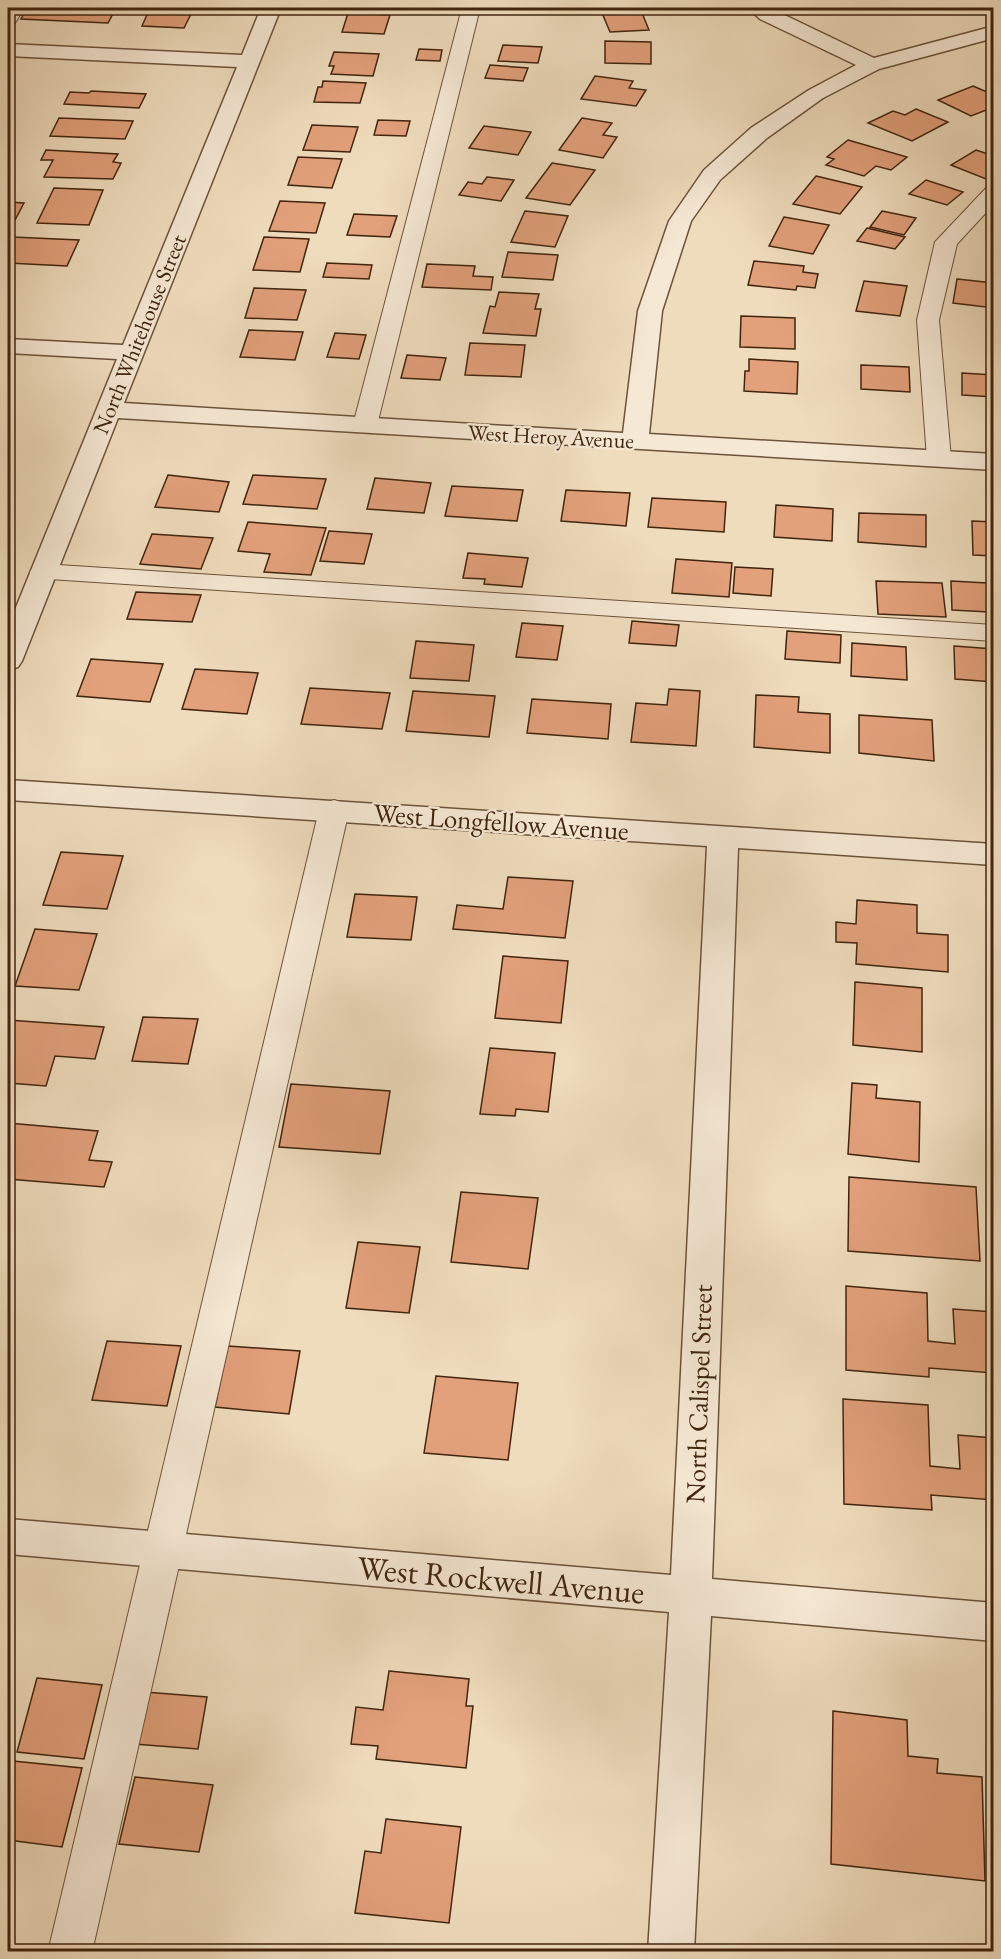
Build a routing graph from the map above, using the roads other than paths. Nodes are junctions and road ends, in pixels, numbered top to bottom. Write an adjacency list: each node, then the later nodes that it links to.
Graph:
1 (15, 8): 5 (lane)
2 (271, 8): 8 (street, North Whitehouse Street)
3 (471, 8): 14 (lane)
4 (758, 8): 9 (street)
5 (8, 19)
6 (993, 32): 9 (street)
7 (8, 50): 8 (street)
8 (249, 61): 12 (street, North Whitehouse Street)
9 (872, 65): 15 (street)
10 (993, 191): 16 (lane)
11 (8, 346): 12 (street)
12 (132, 353): 13 (street, North Whitehouse Street)
13 (109, 410): 14 (street, West Heroy Avenue); 18 (street, North Whitehouse Street)
14 (365, 425): 15 (street, West Heroy Avenue)
15 (635, 441): 16 (street, West Heroy Avenue)
16 (939, 459): 17 (street, West Heroy Avenue)
17 (993, 462)
18 (43, 572): 19 (lane); 20 (street, North Whitehouse Street)
19 (993, 633)
20 (8, 661)
21 (8, 790): 22 (street, West Longfellow Avenue)
22 (334, 810): 23 (street, West Longfellow Avenue); 26 (lane)
23 (723, 836): 24 (street, West Longfellow Avenue); 27 (street, North Calispel Street)
24 (993, 855)
25 (8, 1536): 26 (street, West Rockwell Avenue)
26 (163, 1549): 27 (street, West Rockwell Avenue); 29 (lane)
27 (691, 1595): 28 (street, West Rockwell Avenue); 30 (street, North Calispel Street)
28 (993, 1622)
29 (70, 1952)
30 (671, 1952)

